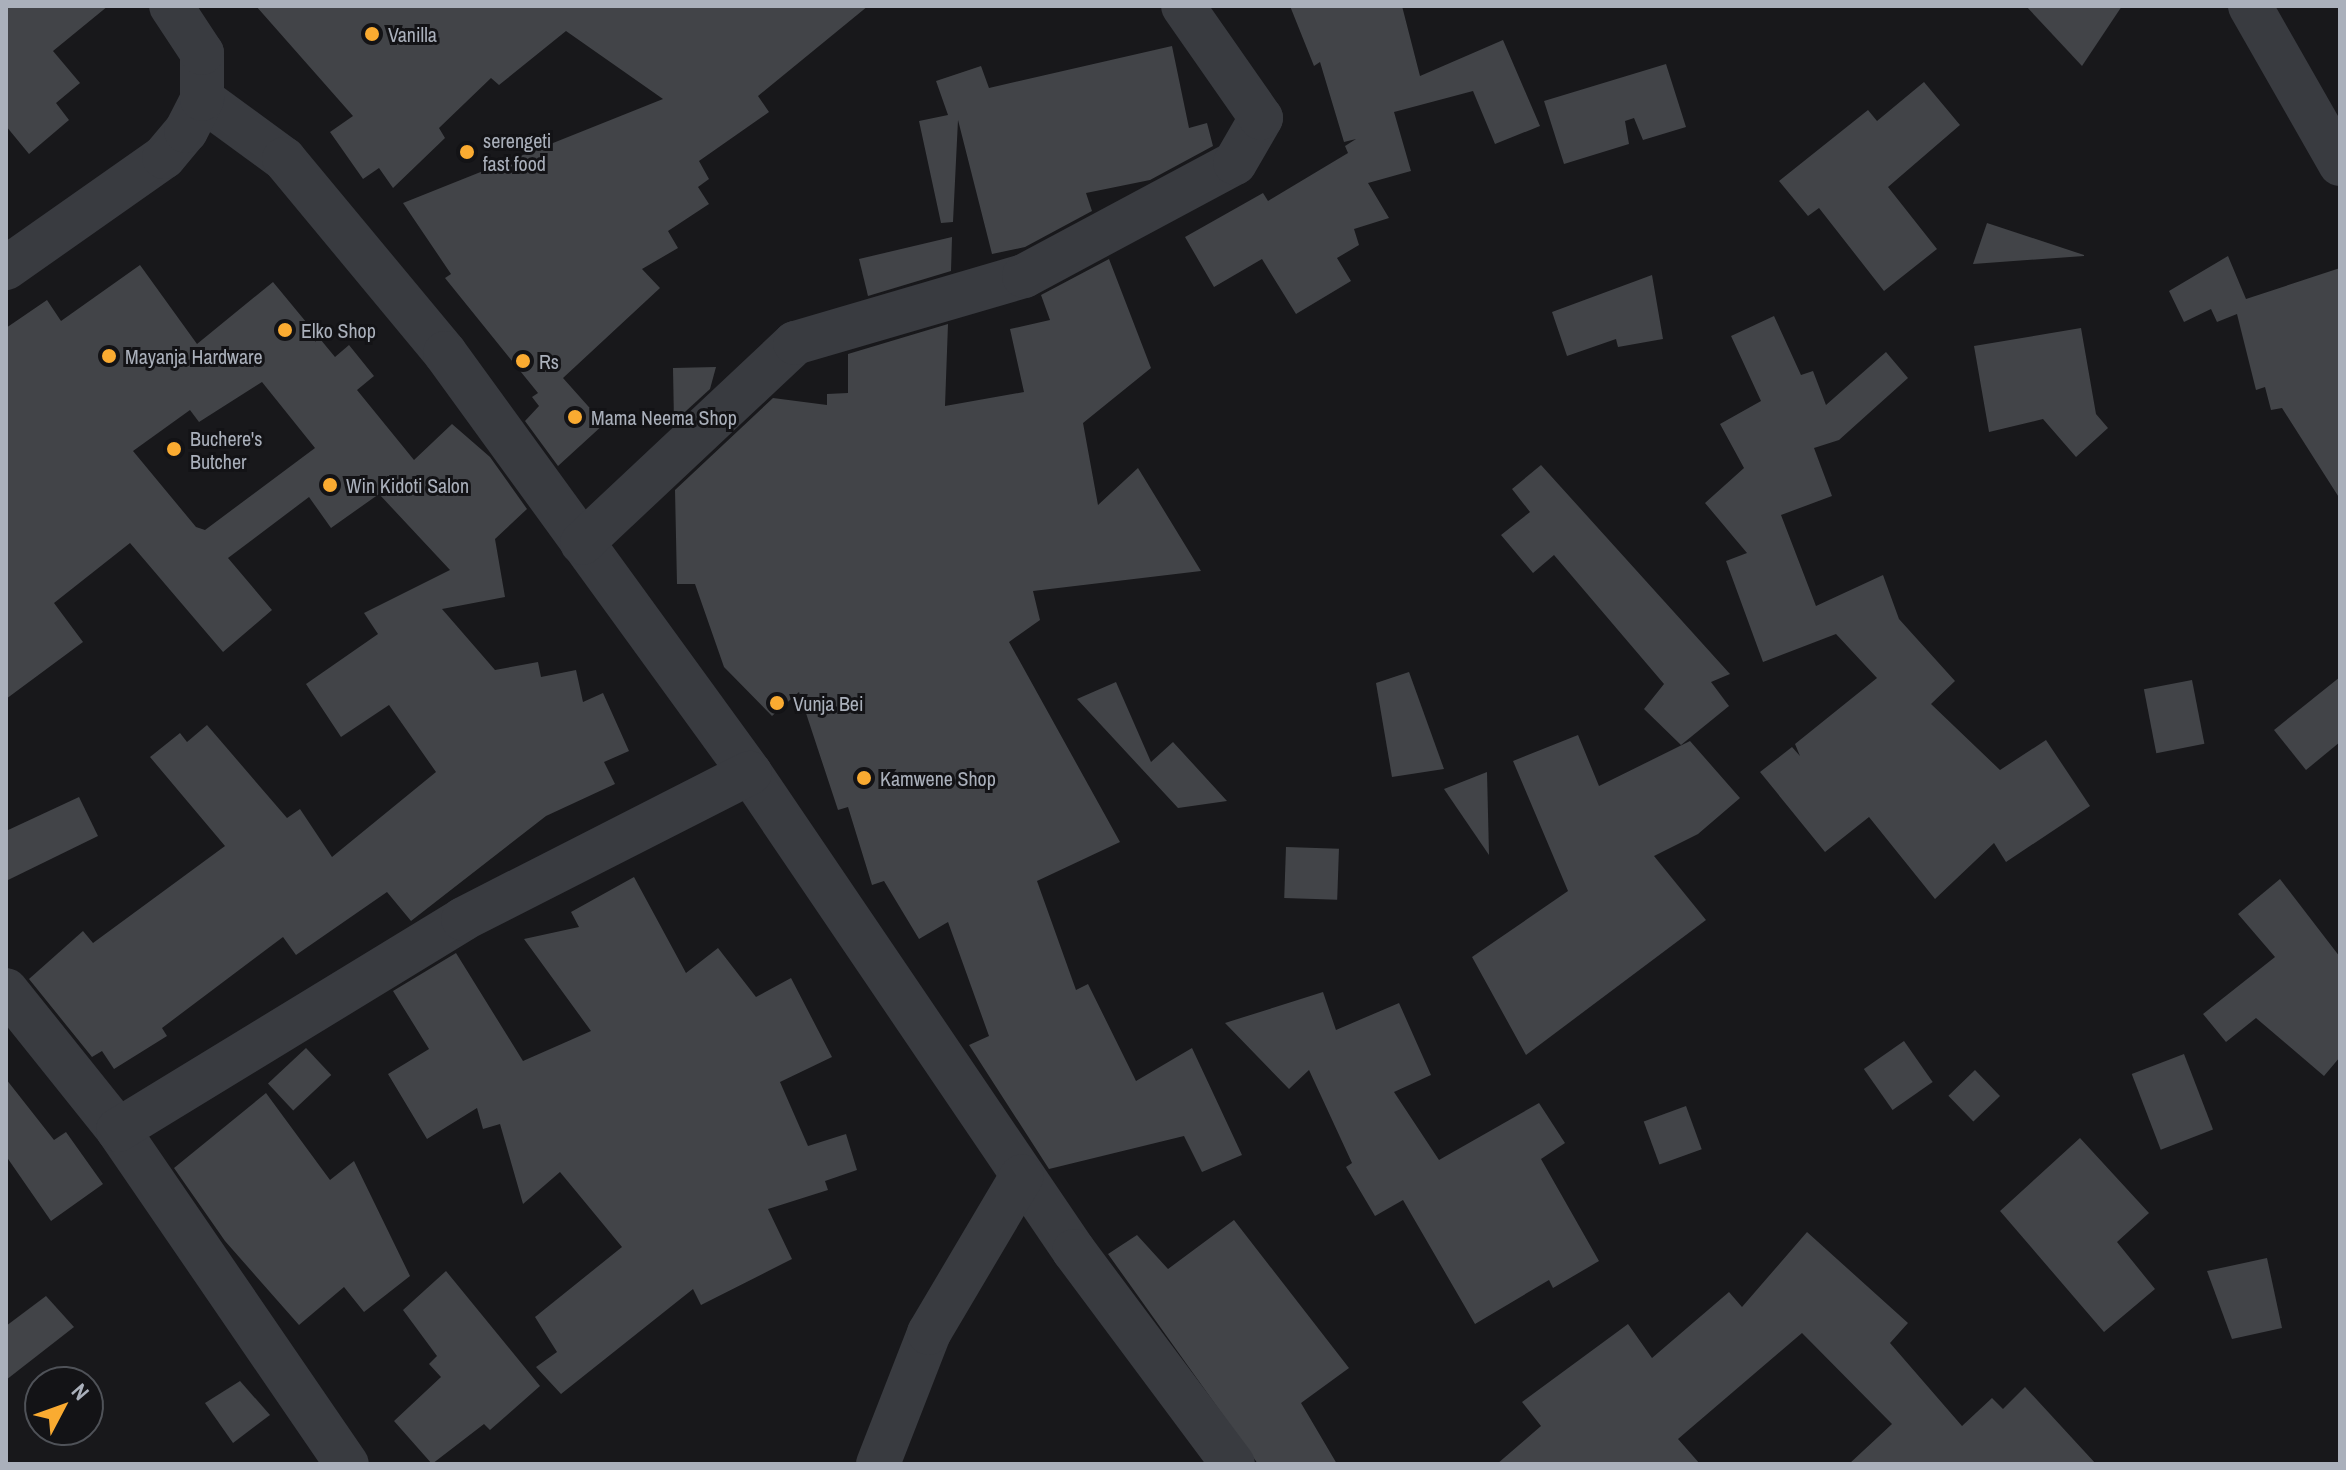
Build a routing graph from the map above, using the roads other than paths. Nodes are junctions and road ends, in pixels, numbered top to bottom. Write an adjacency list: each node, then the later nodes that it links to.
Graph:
1 (1183, 6): 7 (street)
2 (2250, 6): 5 (street)
3 (176, 8): 4 (street)
4 (202, 99): 6 (street); 7 (street)
5 (2340, 164)
6 (6, 268)
7 (582, 543): 8 (street)
8 (750, 773): 10 (street); 11 (street)
9 (6, 990): 10 (street)
10 (118, 1130): 12 (street)
11 (1022, 1176): 13 (street); 14 (street)
12 (347, 1464)
13 (878, 1464)
14 (1233, 1464)

